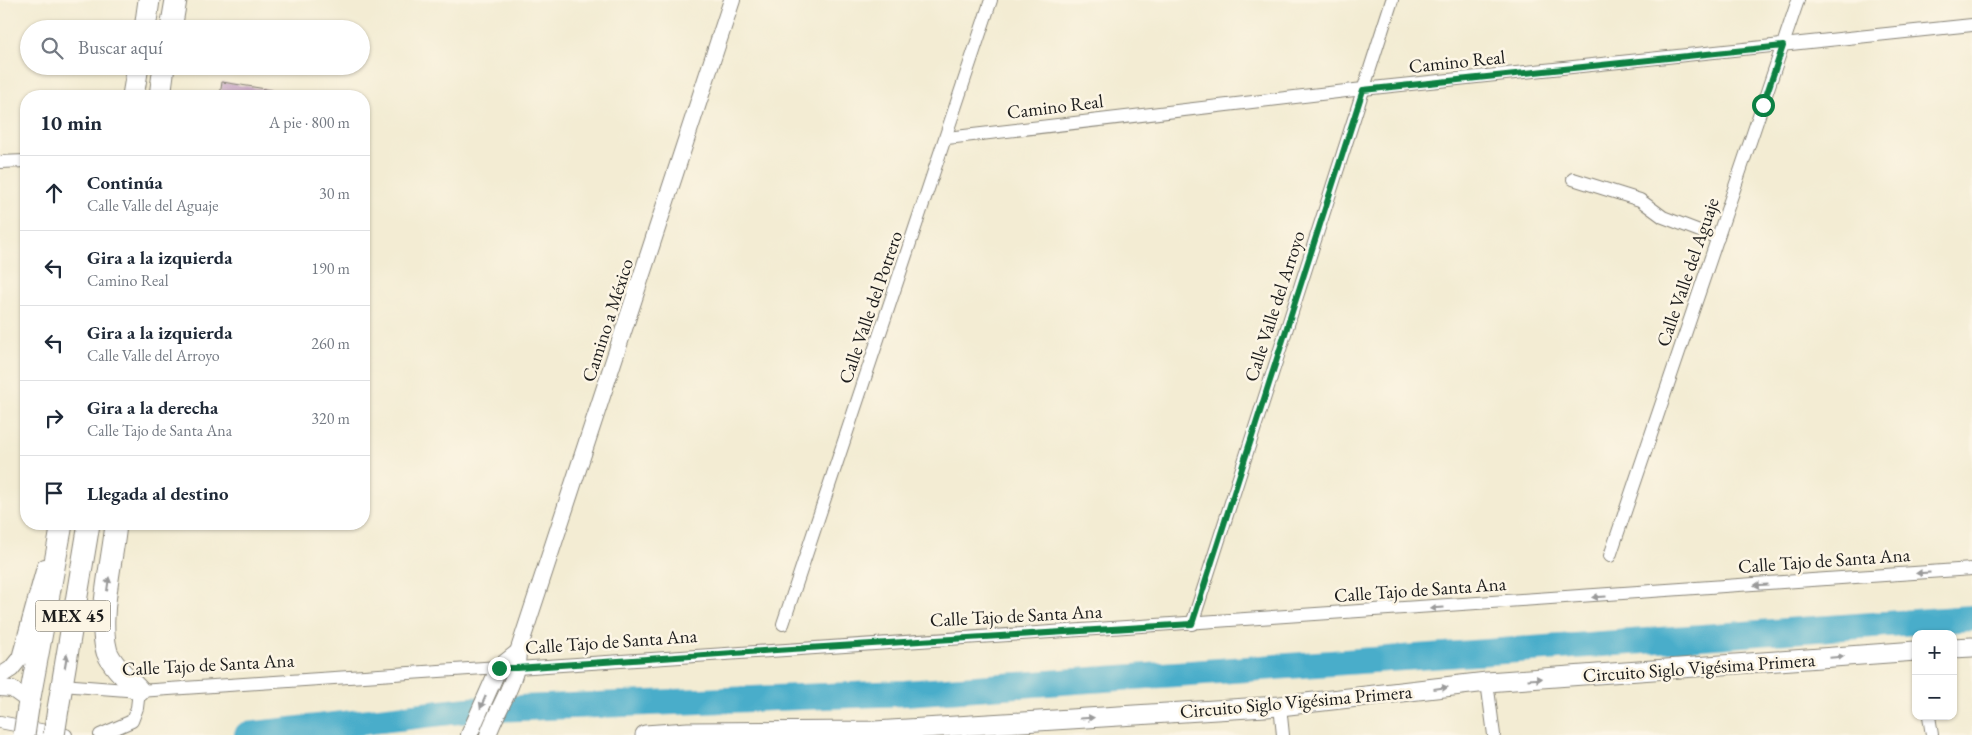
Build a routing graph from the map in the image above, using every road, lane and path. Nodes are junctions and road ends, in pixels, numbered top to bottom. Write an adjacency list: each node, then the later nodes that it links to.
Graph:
1 (149, 0): 7 (highway)
2 (176, 0): 8 (highway)
3 (732, 0): 32 (street, Camino a México)
4 (991, 0): 16 (street, Calle Valle del Potrero)
5 (1392, 0): 15 (street, Calle Valle del Arroyo)
6 (1798, 0): 10 (street, Calle Valle del Aguaje)
7 (146, 20)
8 (173, 20)
9 (1972, 25): 10 (street, Camino Real)
10 (1783, 46): 15 (street, Camino Real); 20 (street, Calle Valle del Aguaje)
11 (136, 75): 13 (highway)
12 (163, 75): 14 (highway)
13 (134, 90)
14 (161, 90)
15 (1363, 90): 16 (street, Camino Real); 28 (street, Calle Valle del Arroyo)
16 (947, 138): 27 (street, Calle Valle del Potrero)
17 (20, 161): 18 (street)
18 (0, 162)
19 (1574, 179): 20 (street)
20 (1718, 238): 25 (street, Calle Valle del Aguaje)
21 (61, 530): 24 (highway, MEX 45)
22 (88, 530): 36 (highway, MEX 45, one-way to 22)
23 (115, 530): 38 (highway, one-way to 23)
24 (56, 554): 34 (street); 39 (highway, MEX 45)
25 (1610, 556)
26 (1972, 569): 28 (street, Calle Tajo de Santa Ana, one-way to 28)
27 (784, 624)
28 (1192, 624): 32 (street, Calle Tajo de Santa Ana)
29 (1972, 647): 30 (main road)
30 (1957, 648)
31 (1912, 651): 35 (main road, Circuito Siglo Vigésima Primera, one-way to 31)
32 (516, 667): 33 (street); 48 (street, Camino a México)
33 (497, 671): 38 (street, Calle Tajo de Santa Ana); 44 (street, one-way to 44)
34 (0, 676)
35 (1487, 682): 40 (main road, Circuito Siglo Vigésima Primera, one-way to 35); 55 (street)
36 (62, 685): 38 (street, Calle Tajo de Santa Ana); 50 (highway, MEX 45, bridge)
37 (0, 688): 39 (street)
38 (139, 690): 52 (street)
39 (28, 704): 49 (highway, MEX 45, bridge)
40 (1280, 706): 43 (main road, Circuito Siglo Vigésima Primera, one-way to 40); 54 (street)
41 (1929, 720): 56 (street)
42 (0, 722): 51 (street)
43 (1041, 728): 47 (main road, Circuito Siglo Vigésima Primera)
44 (470, 732)
45 (688, 733): 46 (main road, Circuito Siglo Vigésima Primera); 53 (main road, Circuito Siglo Vigésima Primera)
46 (781, 733): 47 (main road, Circuito Siglo Vigésima Primera)
47 (875, 733)
48 (488, 734)
49 (24, 735)
50 (54, 735)
51 (66, 735)
52 (100, 735)
53 (645, 735)
54 (1283, 735)
55 (1494, 735)
56 (1932, 735)

